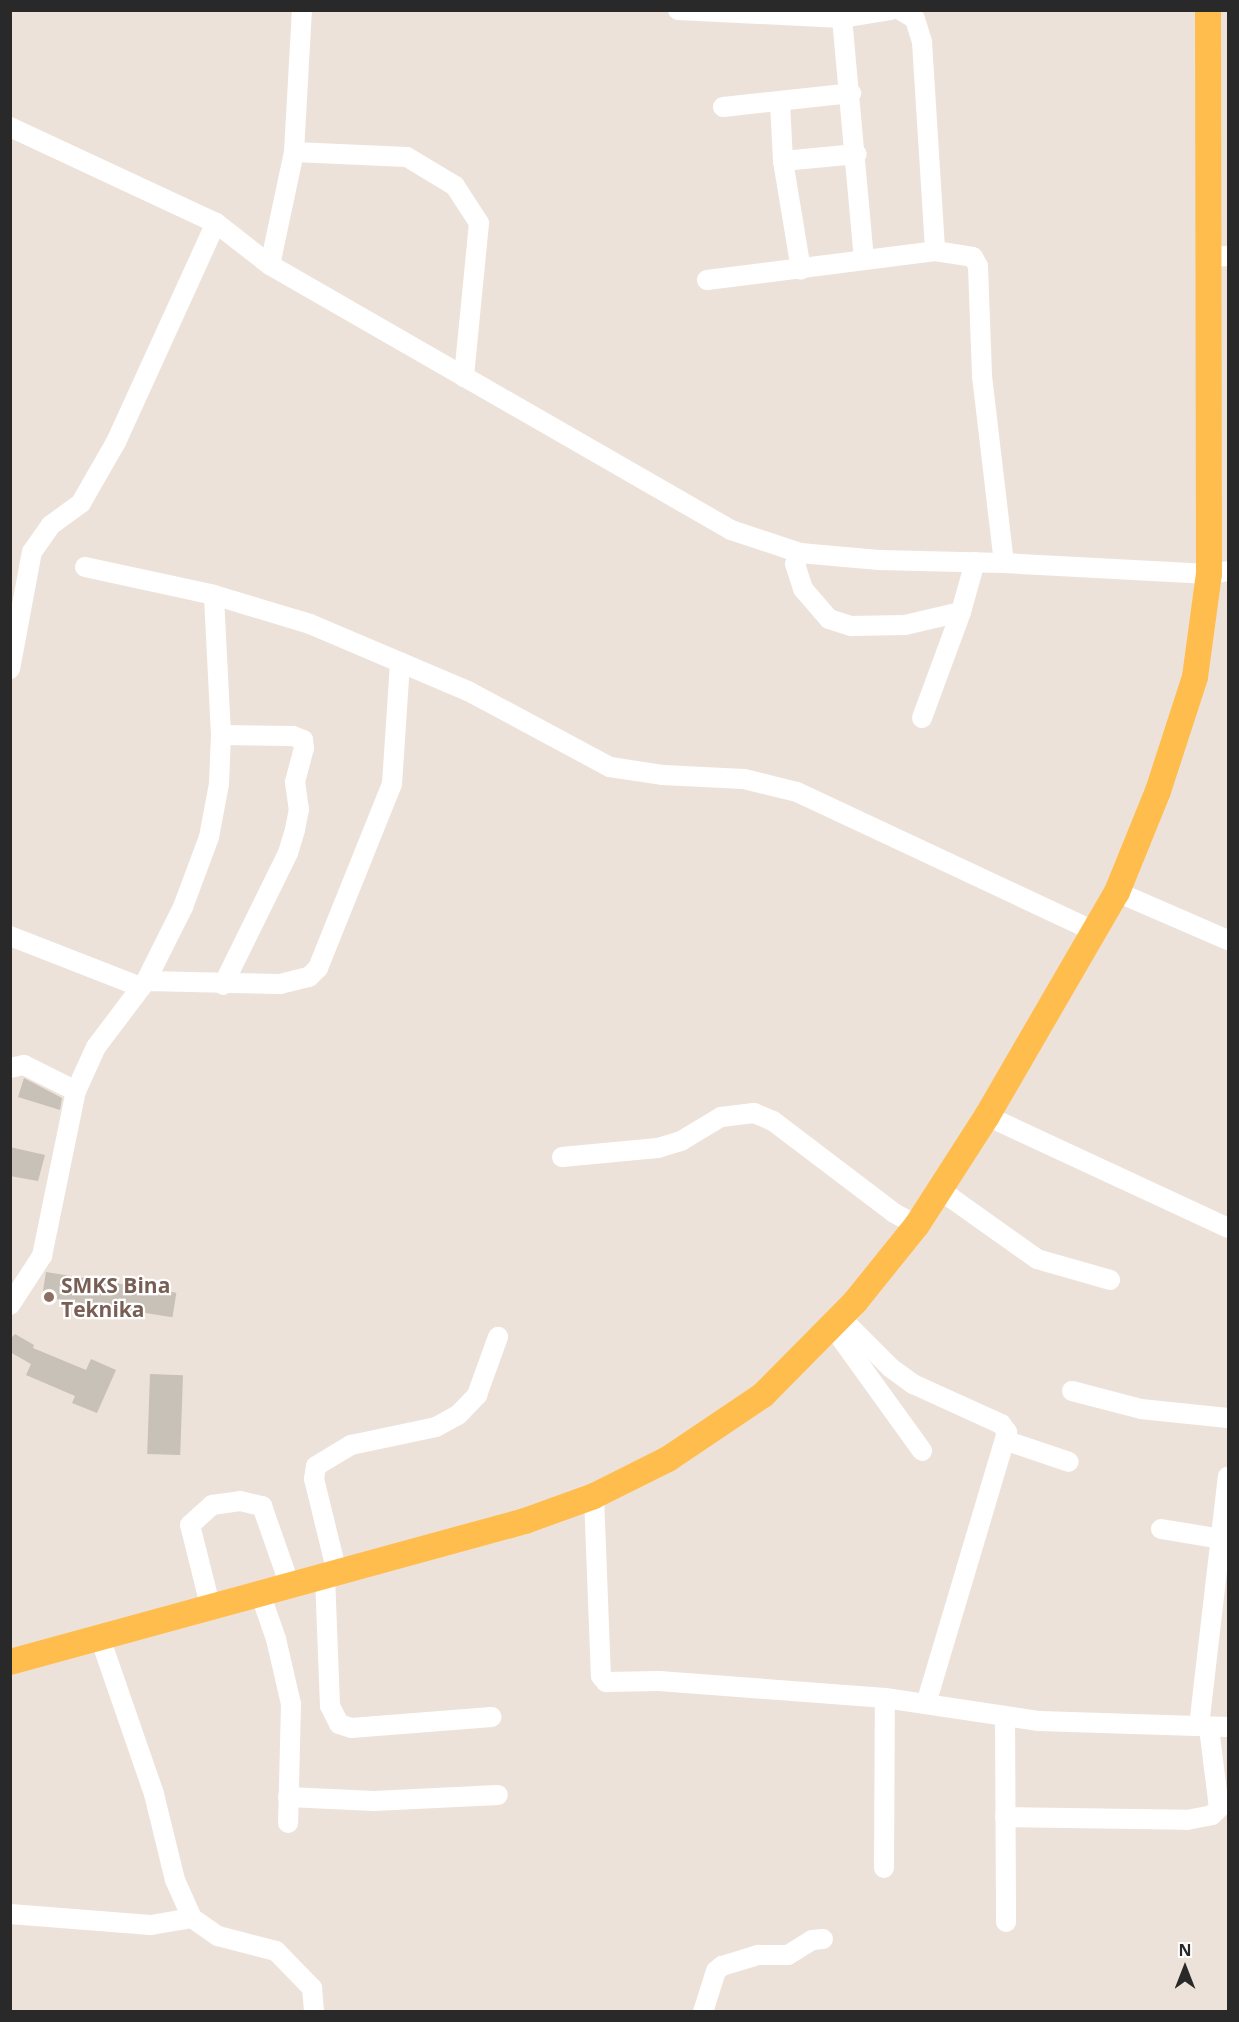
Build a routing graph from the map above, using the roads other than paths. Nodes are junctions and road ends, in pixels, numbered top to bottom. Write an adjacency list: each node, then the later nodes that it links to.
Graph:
1 (302, 10): 12 (street)
2 (678, 10): 6 (street)
3 (891, 10): 7 (street)
4 (900, 10): 16 (street)
5 (1208, 10): 17 (main road)
6 (683, 11): 7 (street)
7 (842, 18): 8 (street)
8 (851, 93): 9 (street); 13 (street)
9 (780, 103): 10 (street); 14 (street)
10 (723, 107)
11 (11, 132): 15 (street)
12 (294, 152): 19 (street); 22 (street)
13 (857, 154): 14 (street); 18 (street)
14 (783, 161): 20 (street)
15 (216, 223): 19 (street); 31 (street)
16 (935, 251): 18 (street); 25 (street)
17 (1220, 257): 27 (main road)
18 (864, 258): 20 (street)
19 (270, 265): 22 (street)
20 (801, 270): 21 (street)
21 (707, 280)
22 (465, 377): 23 (street)
23 (800, 553): 24 (street); 29 (street)
24 (975, 562): 25 (street); 29 (street)
25 (1004, 562): 27 (street)
26 (85, 567): 28 (street)
27 (1219, 572): 34 (main road)
28 (214, 595): 30 (street); 33 (street)
29 (961, 612): 32 (street)
30 (400, 662): 35 (street); 39 (street)
31 (10, 669)
32 (922, 718)
33 (221, 735): 38 (street); 39 (street)
34 (1116, 892): 35 (main road); 37 (street)
35 (1094, 931): 42 (main road)
36 (10, 936): 38 (street)
37 (1228, 940)
38 (144, 984): 39 (street); 41 (street)
39 (223, 984)
40 (10, 1068): 41 (street)
41 (76, 1091): 48 (street)
42 (987, 1116): 44 (main road); 46 (street)
43 (562, 1157): 45 (street)
44 (940, 1190): 45 (main road); 47 (street)
45 (917, 1226): 49 (main road)
46 (1228, 1228)
47 (1110, 1280)
48 (10, 1305)
49 (837, 1322): 53 (street); 54 (street); 57 (main road)
50 (498, 1337): 60 (street)
51 (1072, 1391): 52 (street)
52 (1228, 1418)
53 (1007, 1441): 55 (street); 67 (street)
54 (922, 1451)
55 (1068, 1462)
56 (1228, 1477): 59 (street)
57 (594, 1496): 60 (main road); 66 (street)
58 (1161, 1529): 59 (street)
59 (1223, 1550): 70 (street)
60 (331, 1574): 61 (main road); 68 (street)
61 (289, 1583): 62 (main road); 63 (street)
62 (260, 1593): 63 (main road); 72 (street)
63 (210, 1605): 64 (main road)
64 (99, 1635): 65 (main road); 77 (street)
65 (10, 1662)
66 (885, 1698): 67 (street); 75 (street)
67 (926, 1703): 69 (street)
68 (492, 1717)
69 (1005, 1717): 70 (street); 73 (street)
70 (1212, 1727): 73 (street)
71 (498, 1795): 72 (street)
72 (288, 1797): 74 (street)
73 (1005, 1817): 78 (street)
74 (288, 1823)
75 (884, 1868)
76 (10, 1914): 77 (street)
77 (192, 1918): 80 (street)
78 (1006, 1922)
79 (823, 1940): 81 (street)
80 (315, 2012)
81 (703, 2012)

